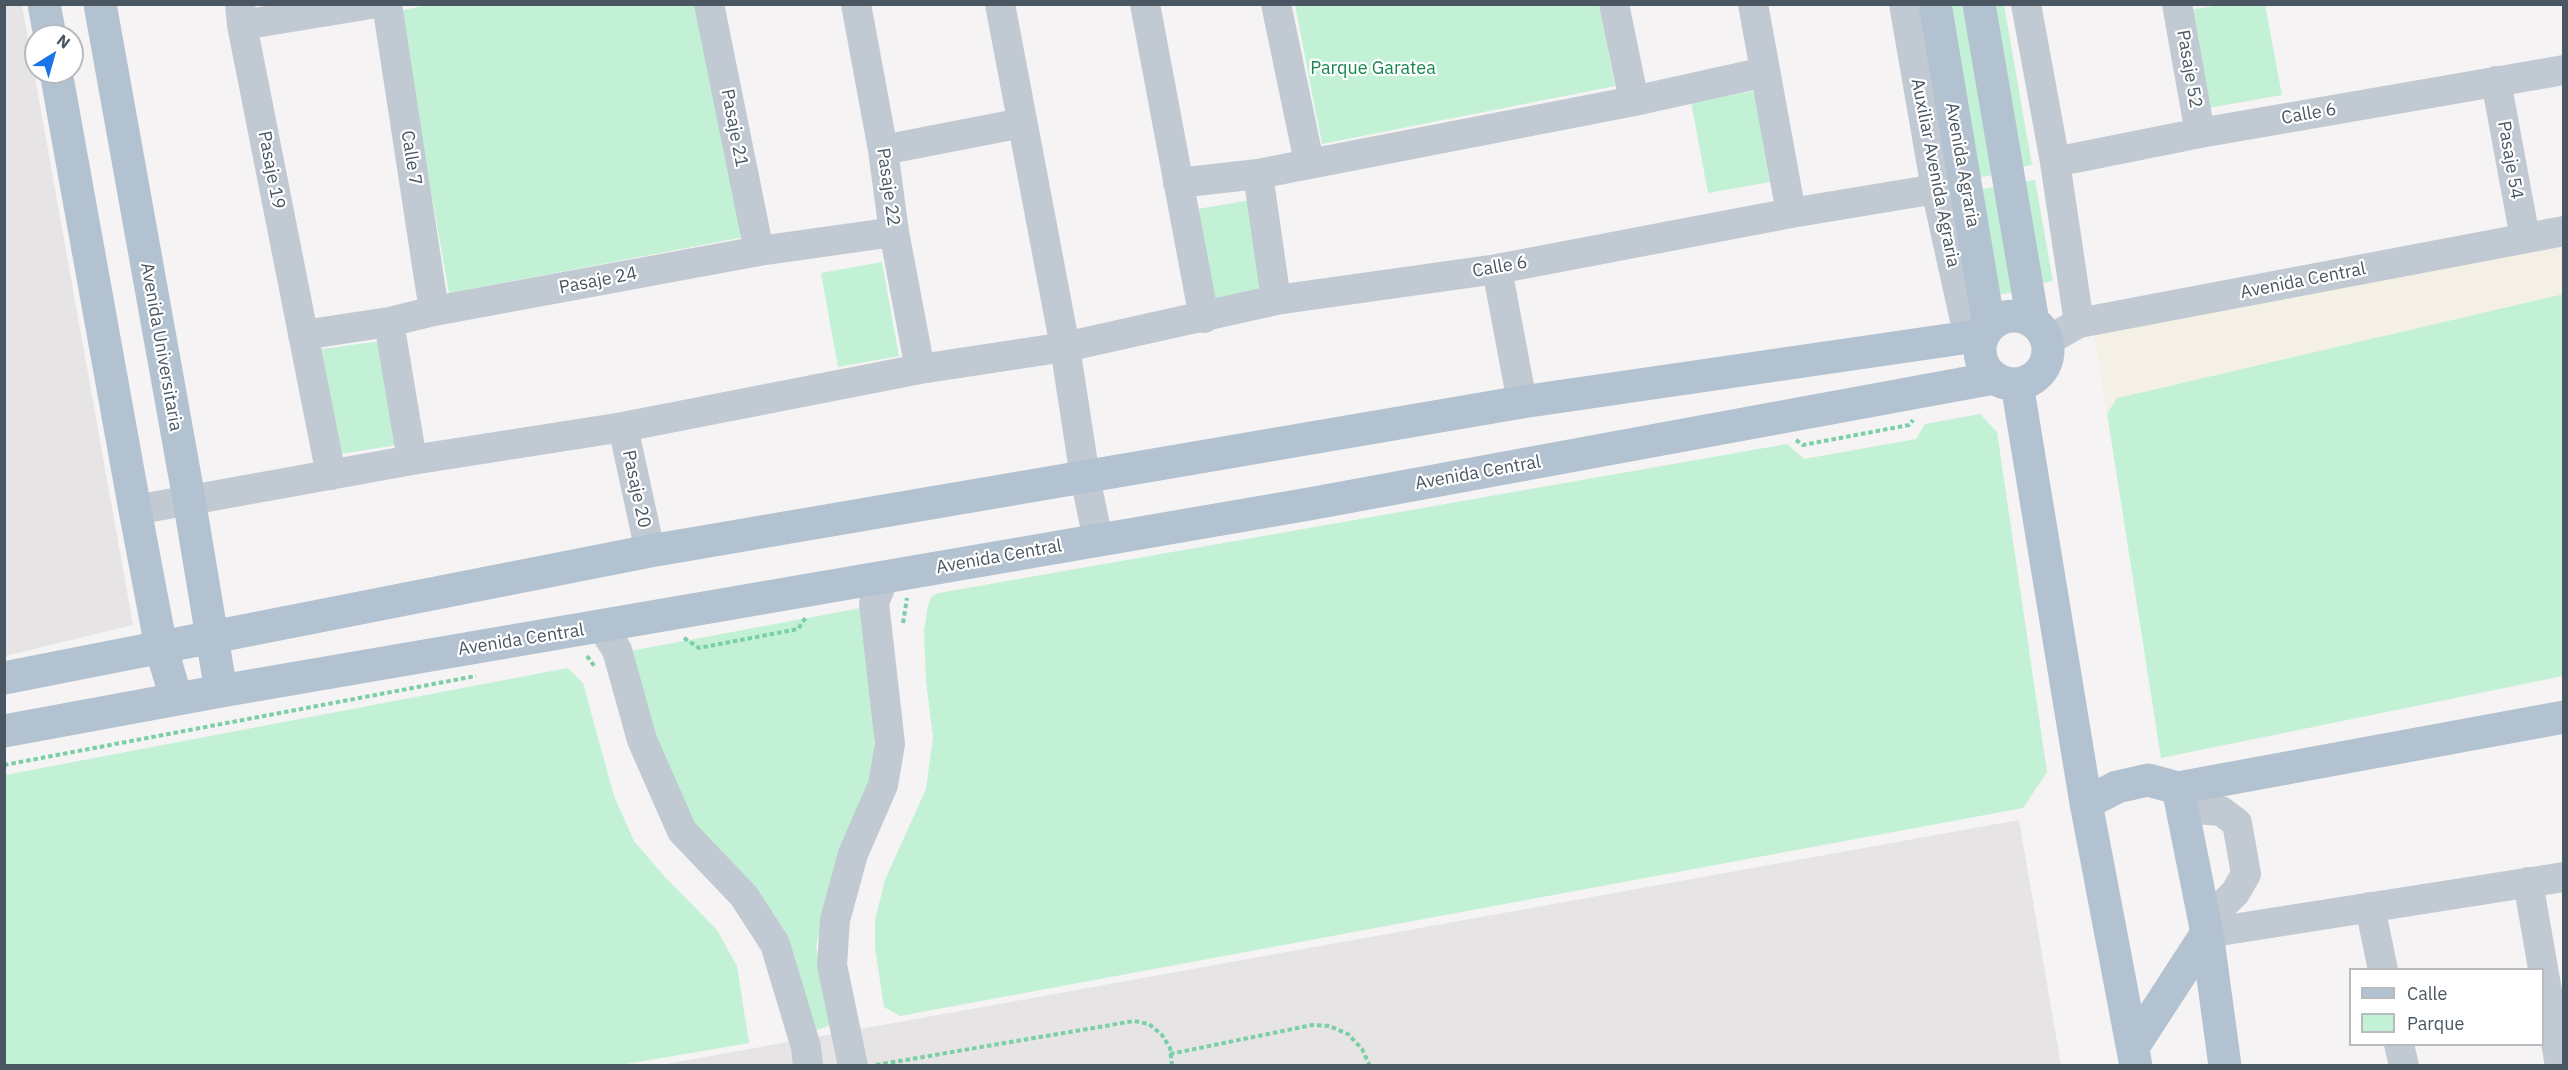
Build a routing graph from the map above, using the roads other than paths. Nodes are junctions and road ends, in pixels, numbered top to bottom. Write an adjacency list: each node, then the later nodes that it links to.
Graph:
1 (44, 4): 18 (main road)
2 (100, 4): 54 (main road, Avenida Universitaria)
3 (371, 4): 17 (street)
4 (387, 4): 39 (street, Calle 7)
5 (709, 4): 36 (street, Pasaje 21)
6 (856, 4): 26 (street, Pasaje 22)
7 (1000, 4): 24 (street)
8 (1145, 4): 30 (street)
9 (1276, 4): 27 (street)
10 (1614, 4): 23 (street)
11 (1753, 4): 20 (street)
12 (1904, 4): 31 (street, Auxiliar Avenida Agraria)
13 (1935, 4): 43 (main road, Avenida Agraria)
14 (1979, 4): 44 (main road)
15 (2026, 4): 28 (street)
16 (2177, 4): 25 (street, Pasaje 52)
17 (241, 15): 45 (street, Pasaje 19)
18 (48, 24)
19 (2564, 70): 21 (street, Calle 6)
20 (1765, 72): 23 (street); 32 (street)
21 (2496, 81): 25 (street, Calle 6); 35 (street, Pasaje 54)
22 (58, 84): 55 (main road)
23 (1634, 101): 27 (street)
24 (1022, 123): 26 (street); 46 (street)
25 (2200, 133): 28 (street, Calle 6)
26 (883, 150): 34 (street, Pasaje 22)
27 (1309, 162): 29 (street)
28 (2055, 162): 42 (street)
29 (1258, 174): 30 (street); 38 (street)
30 (1178, 183): 40 (street)
31 (1936, 189): 32 (street, Calle 6); 43 (street, Auxiliar Avenida Agraria)
32 (1791, 213): 37 (street, Calle 6)
33 (2564, 231): 35 (street, Avenida Central)
34 (894, 232): 36 (street, Pasaje 24); 47 (street, Pasaje 22)
35 (2524, 238): 42 (street, Avenida Central)
36 (759, 251): 39 (street, Pasaje 24)
37 (1497, 268): 38 (street, Calle 6); 49 (street)
38 (1276, 300): 40 (street, Calle 6)
39 (434, 311): 41 (street, Pasaje 24)
40 (1204, 318): 46 (street, Calle 6)
41 (389, 322): 45 (street, Pasaje 24); 51 (street)
42 (2079, 323): 44 (street, Avenida Central)
43 (1986, 330): 44 (main road); 48 (main road); 49 (main road)
44 (2040, 332): 48 (main road)
45 (303, 335): 52 (street, Pasaje 19)
46 (1065, 347): 47 (street, Calle 6); 53 (street)
47 (920, 369): 50 (street, Calle 6)
48 (2005, 381): 56 (main road, Avenida Central); 68 (main road)
49 (1522, 402): 53 (main road)
50 (623, 427): 51 (street, Calle 6); 57 (street, Pasaje 20)
51 (412, 460): 52 (street, Calle 6)
52 (331, 475): 54 (street, Calle 6)
53 (1085, 477): 56 (street); 57 (main road)
54 (189, 499): 55 (street, Calle 6); 60 (main road, Avenida Universitaria)
55 (135, 510): 61 (main road)
56 (1098, 540): 58 (main road, Avenida Central)
57 (650, 551): 60 (main road)
58 (884, 578): 59 (main road, Avenida Central); 79 (street)
59 (602, 627): 63 (main road, Avenida Central); 78 (street)
60 (211, 637): 61 (main road); 63 (main road, Avenida Universitaria)
61 (161, 647): 62 (main road); 64 (main road)
62 (4, 678)
63 (220, 690): 64 (main road, Avenida Central)
64 (176, 698): 66 (main road, Avenida Central)
65 (2564, 717): 67 (main road)
66 (4, 731)
67 (2180, 798): 68 (main road); 72 (main road); 72 (street)
68 (2086, 803): 77 (main road)
69 (2564, 877): 70 (street)
70 (2528, 882): 71 (street); 74 (street)
71 (2370, 907): 72 (street); 73 (street)
72 (2206, 928): 77 (main road); 80 (main road)
73 (2384, 968)
74 (2543, 968)
75 (2544, 974): 82 (street)
76 (2399, 1046): 81 (street)
77 (2134, 1056)
78 (808, 1065)
79 (853, 1065)
80 (2225, 1065)
81 (2404, 1065)
82 (2560, 1065)

